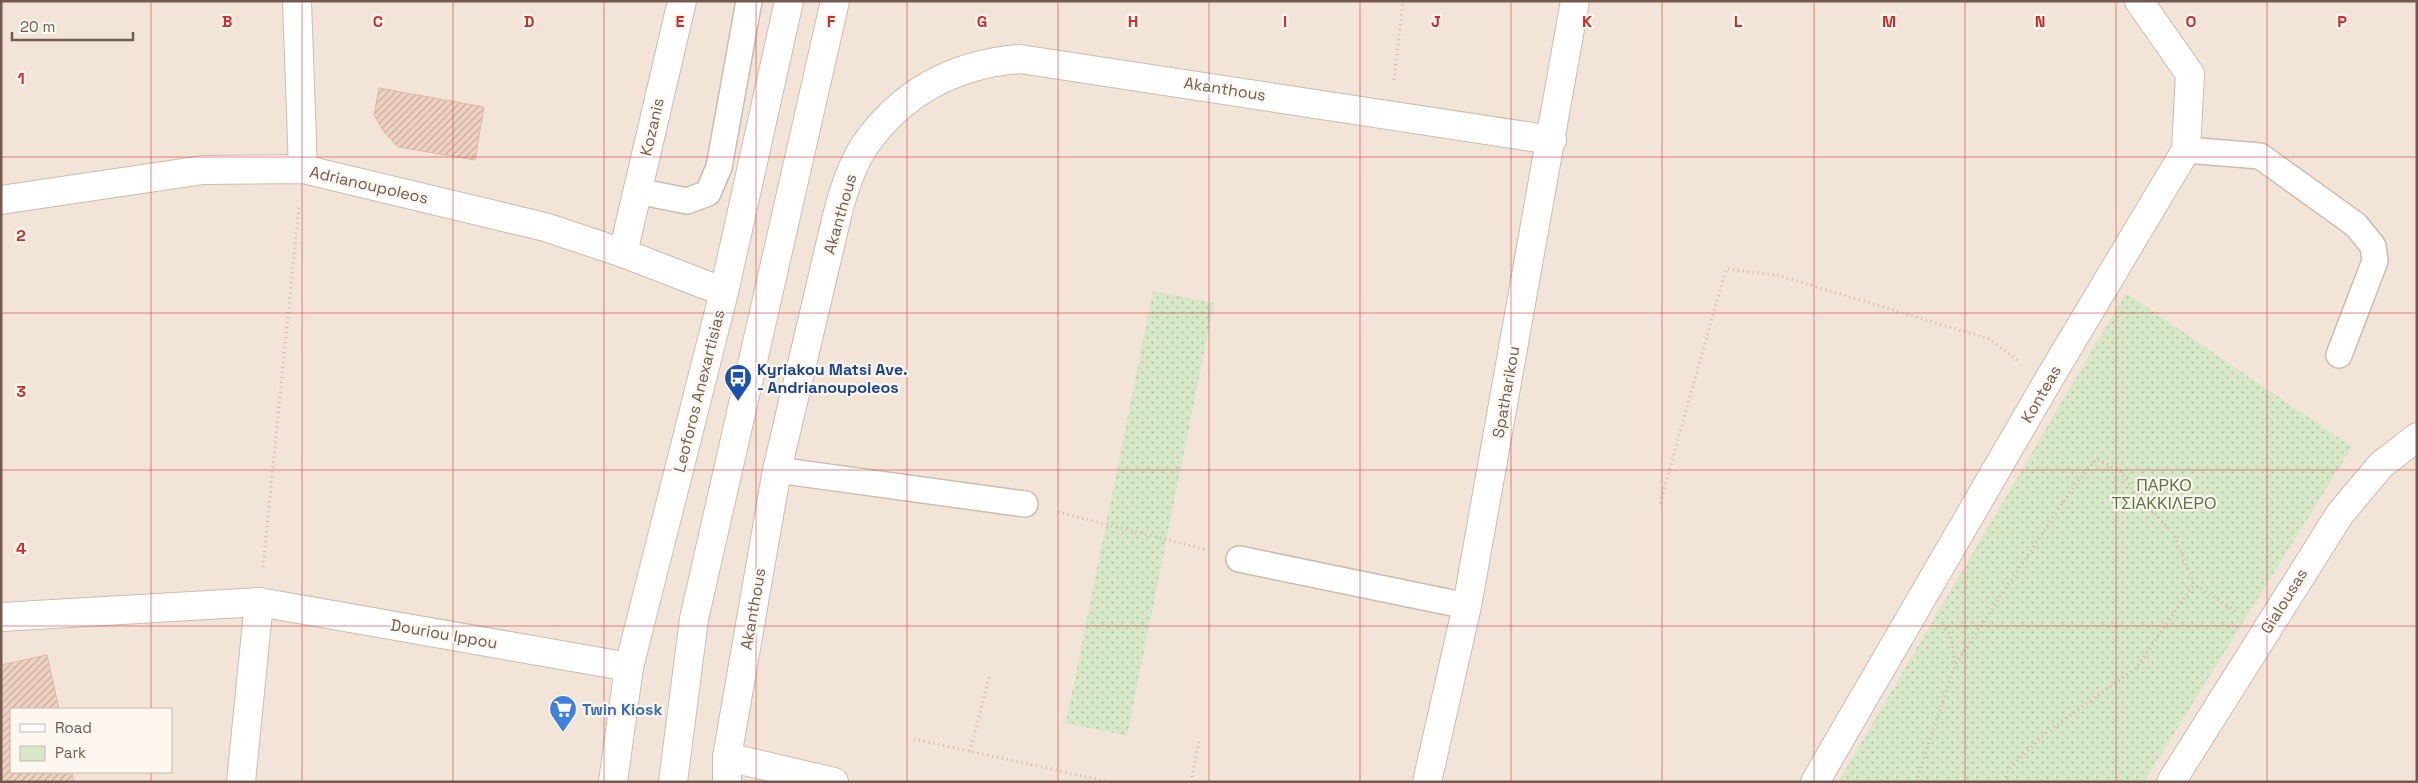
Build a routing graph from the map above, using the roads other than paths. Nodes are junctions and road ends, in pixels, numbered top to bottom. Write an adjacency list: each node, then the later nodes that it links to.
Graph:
1 (297, 1): 10 (street)
2 (682, 1): 11 (street, Kozanis)
3 (748, 1): 11 (lane)
4 (789, 1): 14 (street, Leoforos Anexartisias)
5 (835, 1): 27 (street)
6 (1575, 1): 8 (street, Spatharikou)
7 (2139, 1): 9 (street, Konteas)
8 (1552, 140): 17 (street, Akanthous); 21 (street, Spatharikou)
9 (2186, 150): 15 (lane); 30 (street, Konteas)
10 (303, 169): 12 (street, Adrianoupoleos); 13 (street, Adrianoupoleos)
11 (637, 191): 13 (street, Kozanis)
12 (1, 200)
13 (624, 253): 14 (street, Adrianoupoleos)
14 (724, 292): 23 (street, Leoforos Anexartisias)
15 (2339, 355)
16 (2417, 436): 31 (street, Gialousas)
17 (777, 470): 18 (lane); 24 (street, Akanthous)
18 (1025, 504)
19 (1239, 559): 21 (lane)
20 (259, 602): 22 (street, Douriou Ippou); 23 (street, Douriou Ippou); 25 (street)
21 (1467, 606): 29 (street, Spatharikou)
22 (1, 617)
23 (629, 667): 26 (street, Leoforos Anexartisias)
24 (727, 769): 28 (street)
25 (241, 782)
26 (613, 782)
27 (673, 782)
28 (834, 782)
29 (1427, 782)
30 (1815, 782)
31 (2171, 782)

